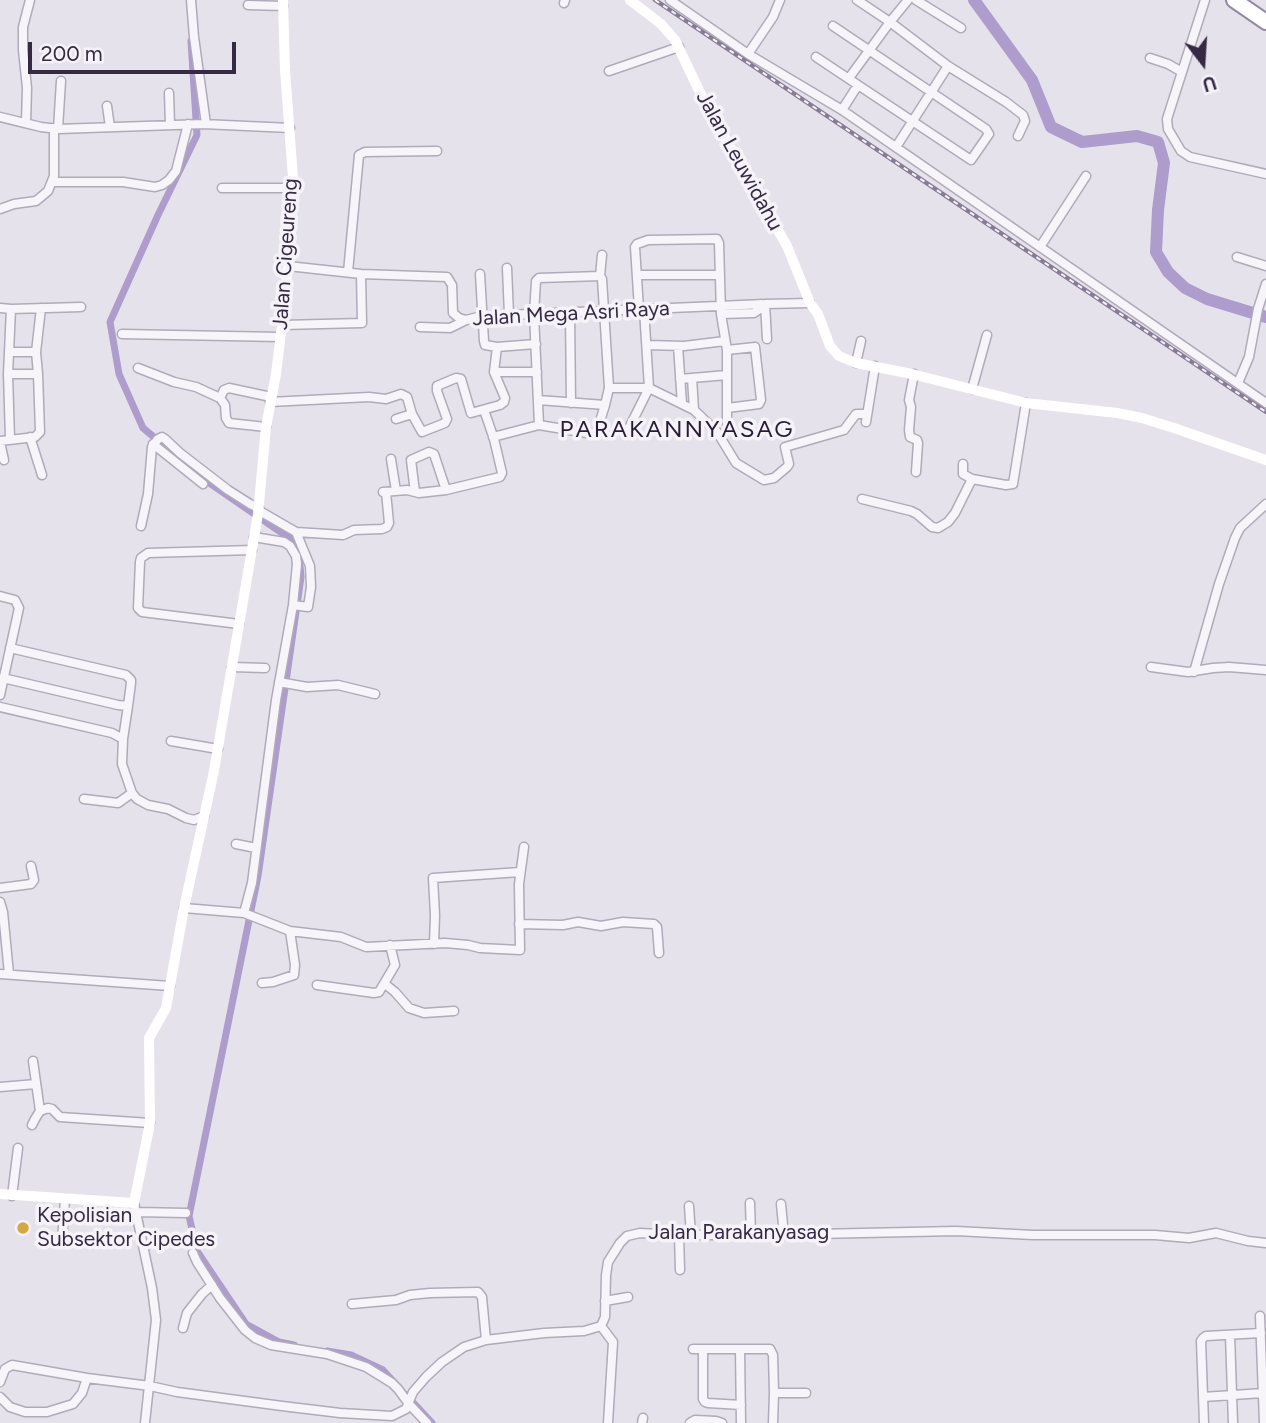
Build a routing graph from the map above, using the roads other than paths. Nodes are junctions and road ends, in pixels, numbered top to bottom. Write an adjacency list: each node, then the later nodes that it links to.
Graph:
1 (30, 0): 34 (street)
2 (191, 0): 35 (street)
3 (630, 0): 17 (street, Jalan Leuwidahu)
4 (670, 0): 19 (street)
5 (780, 0): 19 (street)
6 (857, 0): 13 (street)
7 (908, 0): 13 (street)
8 (916, 0): 16 (street)
9 (1205, 0): 24 (street)
10 (1234, 0): 14 (highway)
11 (283, 3): 12 (street); 38 (street, Jalan Cigeureng)
12 (248, 5)
13 (890, 22): 18 (street); 22 (street)
14 (1266, 22)
15 (833, 26): 18 (street)
16 (961, 27)
17 (679, 47): 23 (street); 62 (street, Jalan Leuwidahu)
18 (869, 50): 25 (street); 29 (street)
19 (748, 54): 31 (street)
20 (816, 57): 25 (street)
21 (1150, 58): 24 (street)
22 (948, 66): 29 (street); 40 (street)
23 (609, 71)
24 (1182, 72): 43 (street)
25 (849, 78): 27 (street)
26 (61, 81): 39 (street)
27 (858, 85): 31 (street); 33 (street)
28 (169, 93): 36 (street)
29 (932, 93): 33 (street); 33 (street)
30 (107, 106): 37 (street)
31 (842, 110): 41 (street)
32 (0, 117): 34 (street)
33 (912, 121): 41 (street)
34 (26, 123): 39 (street)
35 (198, 124): 36 (street); 38 (street); 45 (street)
36 (170, 125): 37 (street)
37 (110, 127): 39 (street)
38 (290, 128): 47 (street, Jalan Cigeureng)
39 (56, 129): 45 (street)
40 (1018, 136)
41 (896, 147): 49 (street)
42 (437, 151): 55 (street)
43 (1266, 174)
44 (1086, 176): 49 (street)
45 (52, 182): 48 (street)
46 (222, 188): 47 (street)
47 (293, 188): 52 (street, Jalan Cigeureng)
48 (0, 209)
49 (1041, 247): 100 (street)
50 (602, 255): 60 (street)
51 (1237, 257): 53 (street)
52 (288, 266): 55 (street, Jalan Mega Asri Raya); 77 (street, Jalan Cigeureng)
53 (1266, 266)
54 (507, 268): 73 (street)
55 (348, 272): 56 (street, Jalan Mega Asri Raya)
56 (361, 274): 75 (street, Jalan Mega Asri Raya); 77 (street)
57 (480, 274): 74 (street)
58 (637, 275): 59 (street); 59 (street); 68 (street)
59 (720, 275): 69 (street)
60 (600, 276): 70 (street); 72 (street)
61 (1266, 284): 100 (street)
62 (810, 303): 63 (street, Jalan Mega Asri Raya); 89 (street, Jalan Leuwidahu)
63 (763, 304): 69 (street, Jalan Mega Asri Raya); 80 (street)
64 (81, 307): 66 (street)
65 (0, 308): 67 (street)
66 (41, 308): 67 (street); 88 (street)
67 (11, 309): 87 (street)
68 (641, 309): 69 (street, Jalan Mega Asri Raya); 70 (street, Jalan Mega Asri Raya); 83 (street)
69 (721, 310): 84 (street)
70 (604, 311): 71 (street, Jalan Mega Asri Raya); 101 (street)
71 (570, 312): 72 (street, Jalan Mega Asri Raya); 107 (street)
72 (534, 314): 73 (street, Jalan Mega Asri Raya); 82 (street)
73 (509, 315): 74 (street, Jalan Mega Asri Raya)
74 (482, 316): 75 (street, Jalan Mega Asri Raya); 86 (street)
75 (466, 320): 76 (street)
76 (420, 327)
77 (281, 331): 78 (street); 105 (street, Jalan Cigeureng)
78 (122, 334)
79 (987, 335): 103 (street)
80 (767, 339)
81 (861, 341): 89 (street)
82 (536, 344): 86 (street); 93 (street)
83 (647, 345): 85 (street); 102 (street)
84 (726, 345): 85 (street); 97 (street); 112 (street)
85 (678, 346): 99 (street)
86 (497, 347): 92 (street)
87 (10, 352): 88 (street); 94 (street)
88 (36, 352): 95 (street)
89 (856, 363): 90 (street)
90 (875, 366): 96 (street); 113 (street)
91 (138, 368): 104 (street)
92 (494, 372): 93 (street); 114 (street)
93 (537, 372): 106 (street)
94 (8, 374): 95 (street); 123 (street)
95 (38, 374): 121 (street)
96 (914, 374): 103 (street); 130 (street)
97 (727, 375): 98 (street); 112 (street)
98 (692, 378): 99 (street); 113 (street)
99 (680, 379): 110 (street)
100 (1238, 383): 109 (street)
101 (609, 388): 102 (street); 111 (street)
102 (649, 388): 110 (street); 120 (street)
103 (971, 389): 108 (street)
104 (219, 398): 105 (street); 119 (street)
105 (271, 400): 115 (street); 119 (street, Jalan Cigeureng)
106 (538, 400): 107 (street); 118 (street)
107 (571, 403): 111 (street)
108 (1026, 403): 128 (street); 132 (street)
109 (1266, 403)
110 (682, 404): 113 (street)
111 (606, 405): 118 (street)
112 (727, 408): 117 (street)
113 (694, 410)
114 (484, 411): 115 (street); 122 (street)
115 (412, 414): 116 (street)
116 (396, 419)
117 (727, 423)
118 (539, 425): 122 (street)
119 (266, 428): 139 (street, Jalan Cigeureng)
120 (626, 434)
121 (30, 437): 123 (street); 131 (street)
122 (493, 437): 134 (street)
123 (10, 439): 124 (street)
124 (0, 442): 127 (street)
125 (156, 442): 133 (street); 139 (street); 140 (street)
126 (391, 459): 135 (street)
127 (4, 460)
128 (1266, 460)
129 (963, 464): 132 (street)
130 (916, 471)
131 (42, 475)
132 (972, 479): 137 (street)
133 (203, 484)
134 (446, 490): 136 (street); 136 (street)
135 (396, 491): 136 (street); 141 (street)
136 (415, 492)
137 (862, 499)
138 (1266, 504): 152 (street)
139 (258, 513): 141 (street); 142 (street, Jalan Cigeureng)
140 (141, 526)
141 (296, 532): 145 (street)
142 (254, 537): 143 (street, Jalan Cigeureng); 145 (street)
143 (252, 550): 146 (street, Jalan Cigeureng); 146 (street)
144 (0, 596): 147 (street)
145 (298, 606): 154 (street)
146 (239, 624): 148 (street, Jalan Cigeureng)
147 (9, 648): 153 (street); 157 (street)
148 (232, 667): 150 (street); 161 (street, Jalan Cigeureng)
149 (1152, 667): 152 (street)
150 (265, 668)
151 (1266, 670): 152 (street)
152 (1194, 671)
153 (3, 678): 156 (street); 157 (street)
154 (285, 683): 155 (street); 167 (street)
155 (375, 694)
156 (0, 695)
157 (128, 706): 159 (street)
158 (0, 707): 159 (street)
159 (123, 738): 162 (street)
160 (171, 741): 161 (street)
161 (218, 749): 164 (street, Jalan Cigeureng)
162 (132, 793): 163 (street); 164 (street)
163 (84, 799)
164 (204, 816): 172 (street, Jalan Cigeureng)
165 (236, 844): 167 (street)
166 (524, 847): 169 (street)
167 (256, 848): 173 (street)
168 (31, 866): 170 (street)
169 (520, 873): 174 (street); 176 (street)
170 (0, 888)
171 (0, 902): 179 (street)
172 (184, 908): 173 (street); 183 (street, Jalan Cigeureng)
173 (248, 915): 175 (street)
174 (519, 924): 176 (street); 178 (street)
175 (290, 931): 177 (street); 180 (street)
176 (434, 944): 177 (street)
177 (390, 945): 181 (street)
178 (659, 954)
179 (4, 974): 183 (street)
180 (262, 983)
181 (385, 984): 182 (street); 184 (street)
182 (317, 985)
183 (170, 986): 189 (street, Jalan Cigeureng)
184 (454, 1011)
185 (33, 1061): 186 (street)
186 (36, 1084): 187 (street); 188 (street)
187 (0, 1087)
188 (40, 1111): 189 (street); 190 (street)
189 (150, 1123): 198 (street, Jalan Cigeureng)
190 (33, 1125)
191 (18, 1148): 193 (street)
192 (0, 1194): 193 (street)
193 (12, 1195): 194 (street)
194 (65, 1199): 198 (street); 204 (street)
195 (750, 1203): 202 (street)
196 (781, 1204): 203 (street)
197 (690, 1206): 201 (street)
198 (136, 1207): 199 (street); 223 (street)
199 (186, 1213)
200 (679, 1235): 201 (street, Jalan Parakanyasag); 207 (street); 210 (street, Jalan Parakanyasag)
201 (691, 1235): 202 (street, Jalan Parakanyasag)
202 (751, 1235): 203 (street, Jalan Parakanyasag)
203 (784, 1235): 205 (street, Jalan Parakanyasag)
204 (62, 1241)
205 (1266, 1243)
206 (193, 1253): 208 (street)
207 (680, 1270)
208 (212, 1286): 214 (street); 230 (street)
209 (628, 1297): 210 (street)
210 (605, 1301): 213 (street, Jalan Parakanyasag)
211 (352, 1304): 217 (street)
212 (1260, 1316): 215 (street)
213 (601, 1326): 217 (street); 235 (street)
214 (184, 1328)
215 (1261, 1334): 216 (street); 219 (street)
216 (1230, 1335): 227 (street); 229 (street)
217 (486, 1340): 230 (street)
218 (740, 1349): 224 (street); 231 (street); 231 (street)
219 (1264, 1353): 221 (street)
220 (87, 1378): 222 (street); 223 (street); 228 (street)
221 (1264, 1380): 226 (street)
222 (0, 1382)
223 (150, 1386): 230 (street); 233 (street)
224 (774, 1393): 225 (street); 239 (street)
225 (806, 1393)
226 (1263, 1393): 227 (street); 232 (street)
227 (1232, 1395): 229 (street); 241 (street)
228 (0, 1397)
229 (1203, 1397): 240 (street)
230 (410, 1399): 234 (street)
231 (741, 1405): 238 (street)
232 (1265, 1417)
233 (145, 1423)
234 (427, 1423)
235 (608, 1423)
236 (691, 1423): 237 (street)
237 (722, 1423)
238 (741, 1423)
239 (773, 1423)
240 (1204, 1423)
241 (1233, 1423)

